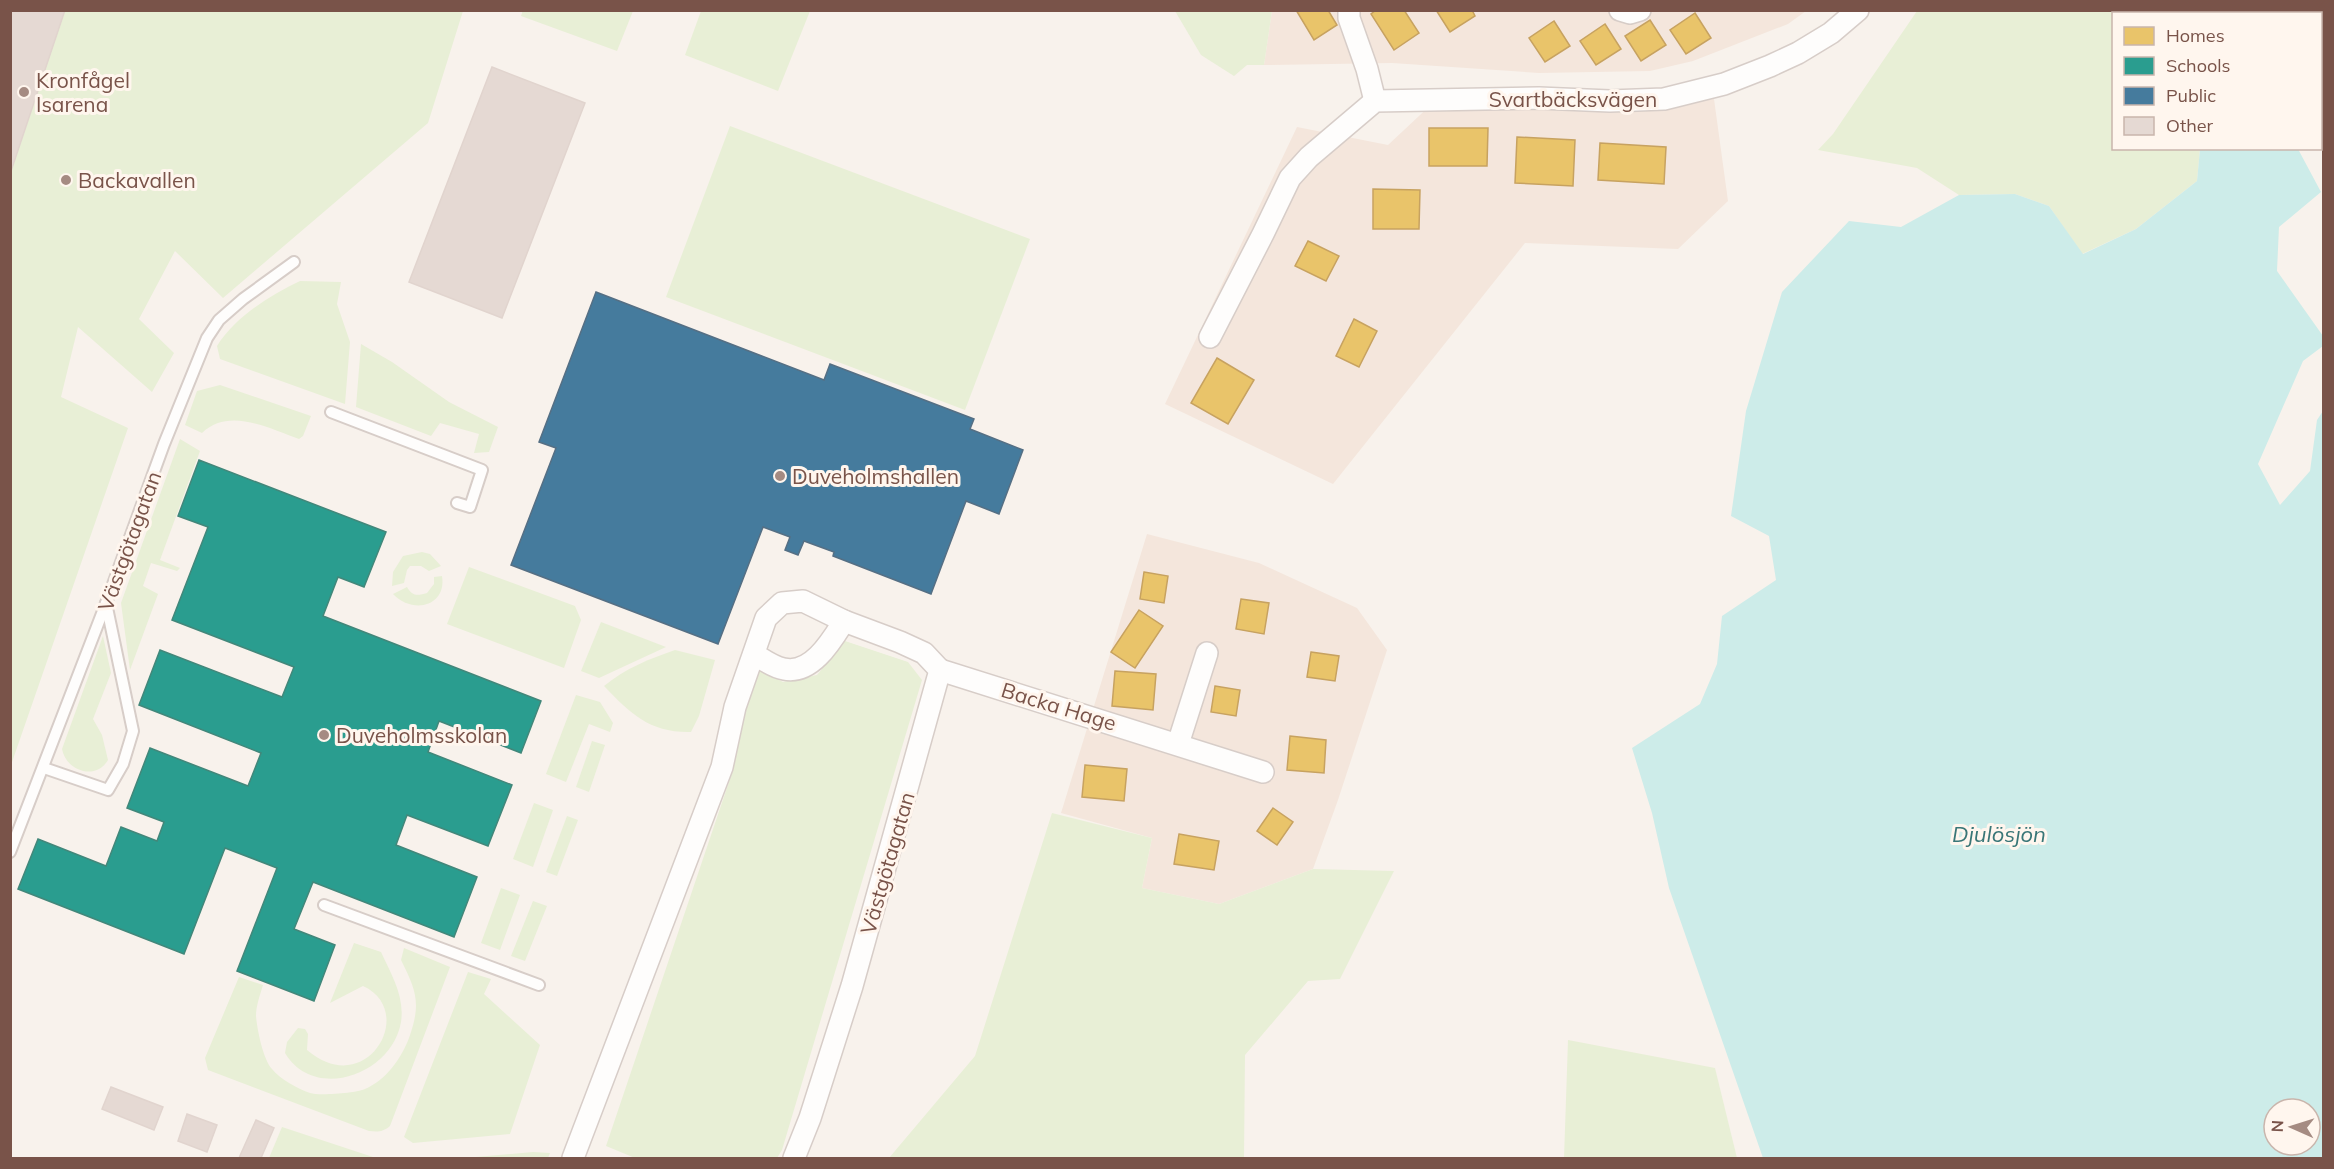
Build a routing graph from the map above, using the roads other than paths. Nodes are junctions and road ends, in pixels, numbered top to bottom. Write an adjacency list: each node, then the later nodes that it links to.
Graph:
1 (1349, 10): 5 (street)
2 (1620, 10): 3 (street)
3 (1640, 10)
4 (1858, 10): 5 (street, Svartbäcksvägen)
5 (1375, 101): 7 (street)
6 (294, 262): 10 (lane, Västgötagatan)
7 (1210, 337)
8 (331, 412): 9 (lane)
9 (457, 503)
10 (106, 603): 16 (lane, Västgötagatan); 16 (lane)
11 (844, 621): 13 (street); 13 (street); 14 (street)
12 (1207, 652): 15 (street)
13 (754, 654): 21 (street)
14 (940, 670): 15 (street, Backa Hage); 22 (street, Västgötagatan)
15 (1178, 744): 17 (street, Backa Hage)
16 (44, 768): 18 (lane, Västgötagatan)
17 (1263, 772)
18 (10, 852)
19 (324, 905): 20 (lane)
20 (539, 985)
21 (573, 1158)
22 (794, 1158)

